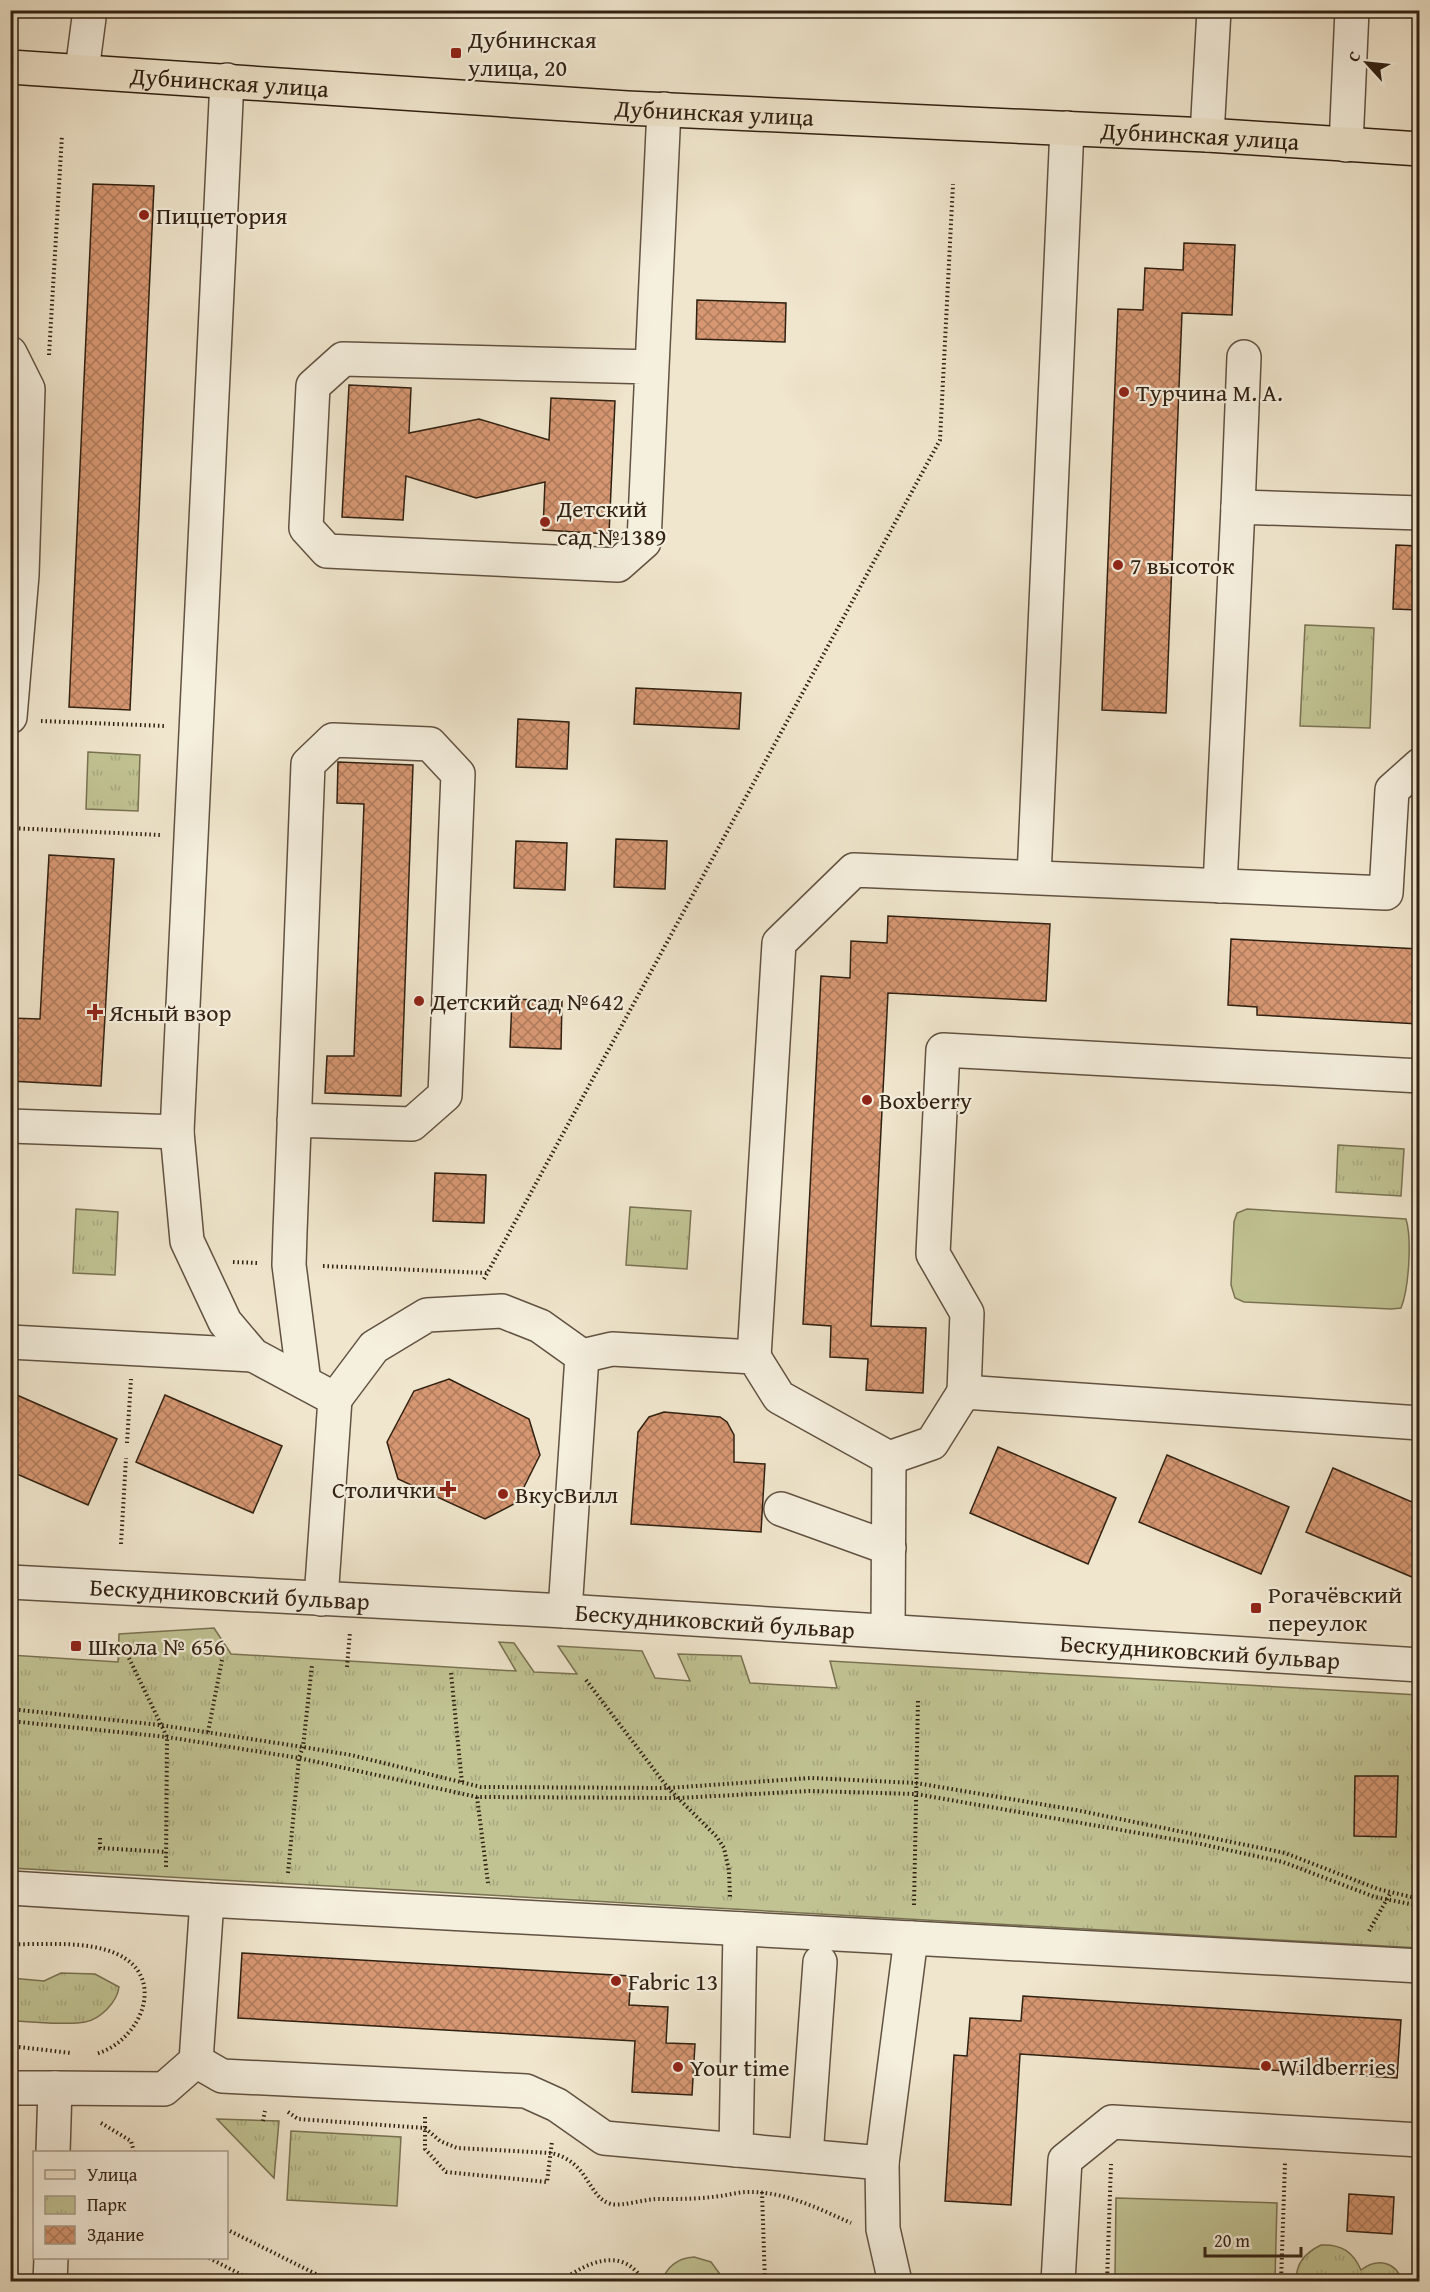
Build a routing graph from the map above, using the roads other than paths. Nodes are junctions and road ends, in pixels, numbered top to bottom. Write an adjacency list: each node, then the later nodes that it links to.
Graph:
1 (90, 10): 5 (street)
2 (1214, 10): 9 (street)
3 (1352, 10): 10 (street)
4 (10, 67): 5 (main road, Дубнинская улица)
5 (82, 71): 6 (main road, Дубнинская улица)
6 (227, 80): 7 (main road, Дубнинская улица); 25 (street)
7 (664, 109): 8 (main road, Дубнинская улица); 14 (street)
8 (1067, 128): 9 (main road, Дубнинская улица); 20 (street)
9 (1207, 135): 10 (main road, Дубнинская улица)
10 (1346, 145): 11 (main road, Дубнинская улица)
11 (1419, 149)
12 (10, 353): 17 (street)
13 (1244, 357): 15 (street)
14 (652, 367): 14 (street)
15 (1238, 507): 16 (street); 21 (street)
16 (1419, 513)
17 (16, 574): 18 (street)
18 (22, 719)
19 (1419, 765): 21 (street)
20 (1034, 877): 21 (street); 29 (street)
21 (1220, 886)
22 (1419, 1076): 31 (street)
23 (294, 1120): 23 (street); 30 (street)
24 (10, 1126): 25 (street)
25 (177, 1131): 27 (street)
26 (10, 1342): 27 (street)
27 (253, 1354): 30 (street)
28 (582, 1356): 29 (street); 32 (street); 39 (street)
29 (754, 1357): 34 (street)
30 (304, 1382): 32 (street)
31 (964, 1392): 33 (street); 34 (street)
32 (335, 1399): 38 (street)
33 (1419, 1423)
34 (889, 1458): 36 (street)
35 (781, 1509): 36 (street)
36 (889, 1548): 40 (street)
37 (10, 1582): 38 (street, Бескудниковский бульвар)
38 (321, 1599): 39 (street, Бескудниковский бульвар)
39 (565, 1611): 40 (street, Бескудниковский бульвар)
40 (888, 1631): 41 (street, Бескудниковский бульвар)
41 (1419, 1665)
42 (10, 1888): 43 (street)
43 (207, 1900): 44 (street); 48 (street)
44 (735, 1928): 45 (street); 52 (street)
45 (913, 1938): 47 (street); 55 (street)
46 (820, 1962): 54 (street)
47 (1419, 1966)
48 (196, 2061): 50 (street); 52 (street)
49 (10, 2088): 50 (street)
50 (54, 2088): 53 (street)
51 (1419, 2140): 59 (street)
52 (736, 2150): 54 (street)
53 (53, 2151)
54 (806, 2156): 55 (street)
55 (882, 2163): 58 (street)
56 (51, 2259): 57 (street)
57 (50, 2282)
58 (895, 2282)
59 (1058, 2282)

